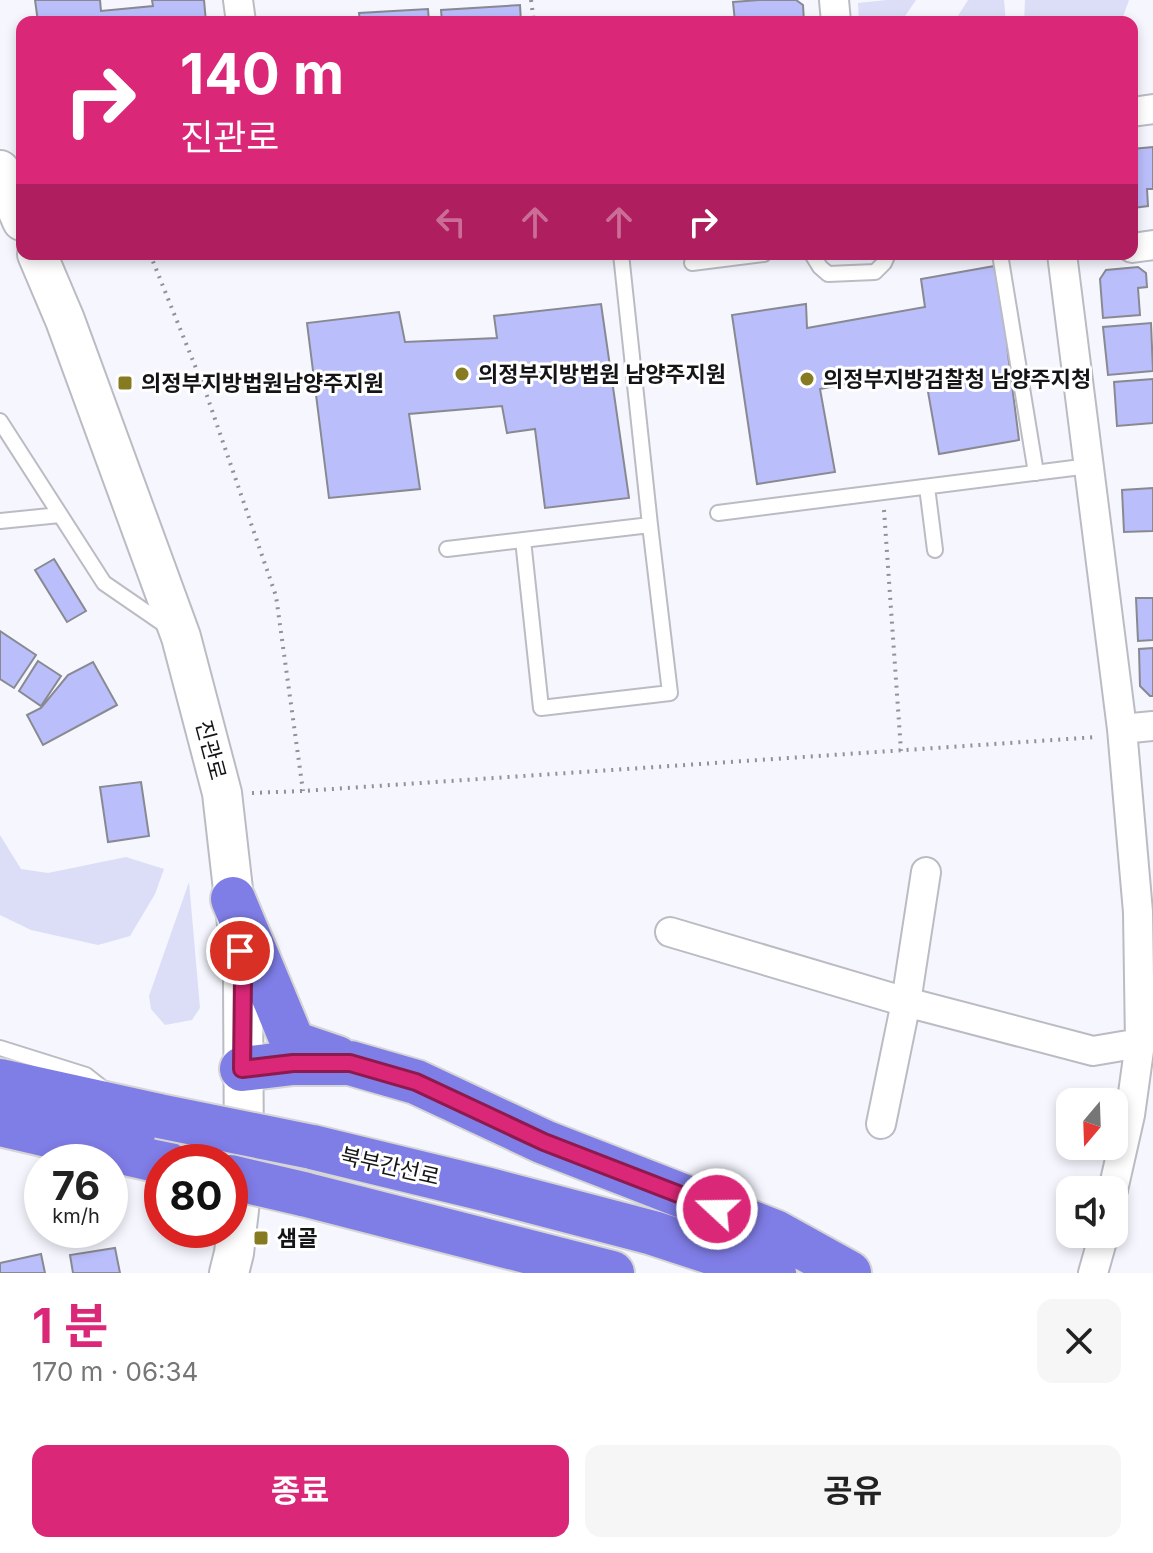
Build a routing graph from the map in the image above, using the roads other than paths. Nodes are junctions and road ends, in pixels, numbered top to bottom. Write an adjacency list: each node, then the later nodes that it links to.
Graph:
1 (0, 168): 2 (main road)
2 (16, 207)
3 (40, 260): 22 (main road, 진관로)
4 (622, 260): 18 (lane)
5 (716, 260): 10 (lane)
6 (816, 260): 7 (lane)
7 (885, 260)
8 (1001, 260): 13 (lane)
9 (1070, 260): 12 (street)
10 (692, 263)
11 (0, 421): 16 (lane)
12 (1089, 466): 13 (lane); 24 (street)
13 (1036, 473): 14 (lane)
14 (927, 487): 15 (lane); 21 (lane)
15 (718, 513)
16 (60, 515): 17 (lane); 22 (lane)
17 (0, 521)
18 (650, 525): 19 (lane); 19 (lane)
19 (523, 540): 20 (lane)
20 (447, 549)
21 (935, 550)
22 (181, 637): 26 (main road, 진관로)
23 (1153, 726): 24 (street)
24 (1122, 729): 29 (street)
25 (926, 872): 28 (street)
26 (233, 899): 31 (highway); 32 (main road, 진관로)
27 (670, 932): 28 (street)
28 (906, 1002): 29 (street); 36 (street)
29 (1140, 1043): 38 (street)
30 (0, 1048): 34 (lane)
31 (350, 1063): 32 (highway); 44 (highway)
32 (242, 1069): 41 (main road, 진관로)
33 (0, 1081): 34 (highway, 북부간선로)
34 (145, 1113): 43 (highway, 북부간선로, bridge)
35 (0, 1124): 37 (highway)
36 (881, 1124)
37 (144, 1157)
38 (1116, 1176)
39 (248, 1181): 42 (highway, bridge)
40 (1100, 1248): 45 (street)
41 (229, 1273)
42 (612, 1273)
43 (774, 1273)
44 (849, 1273)
45 (1093, 1273)

